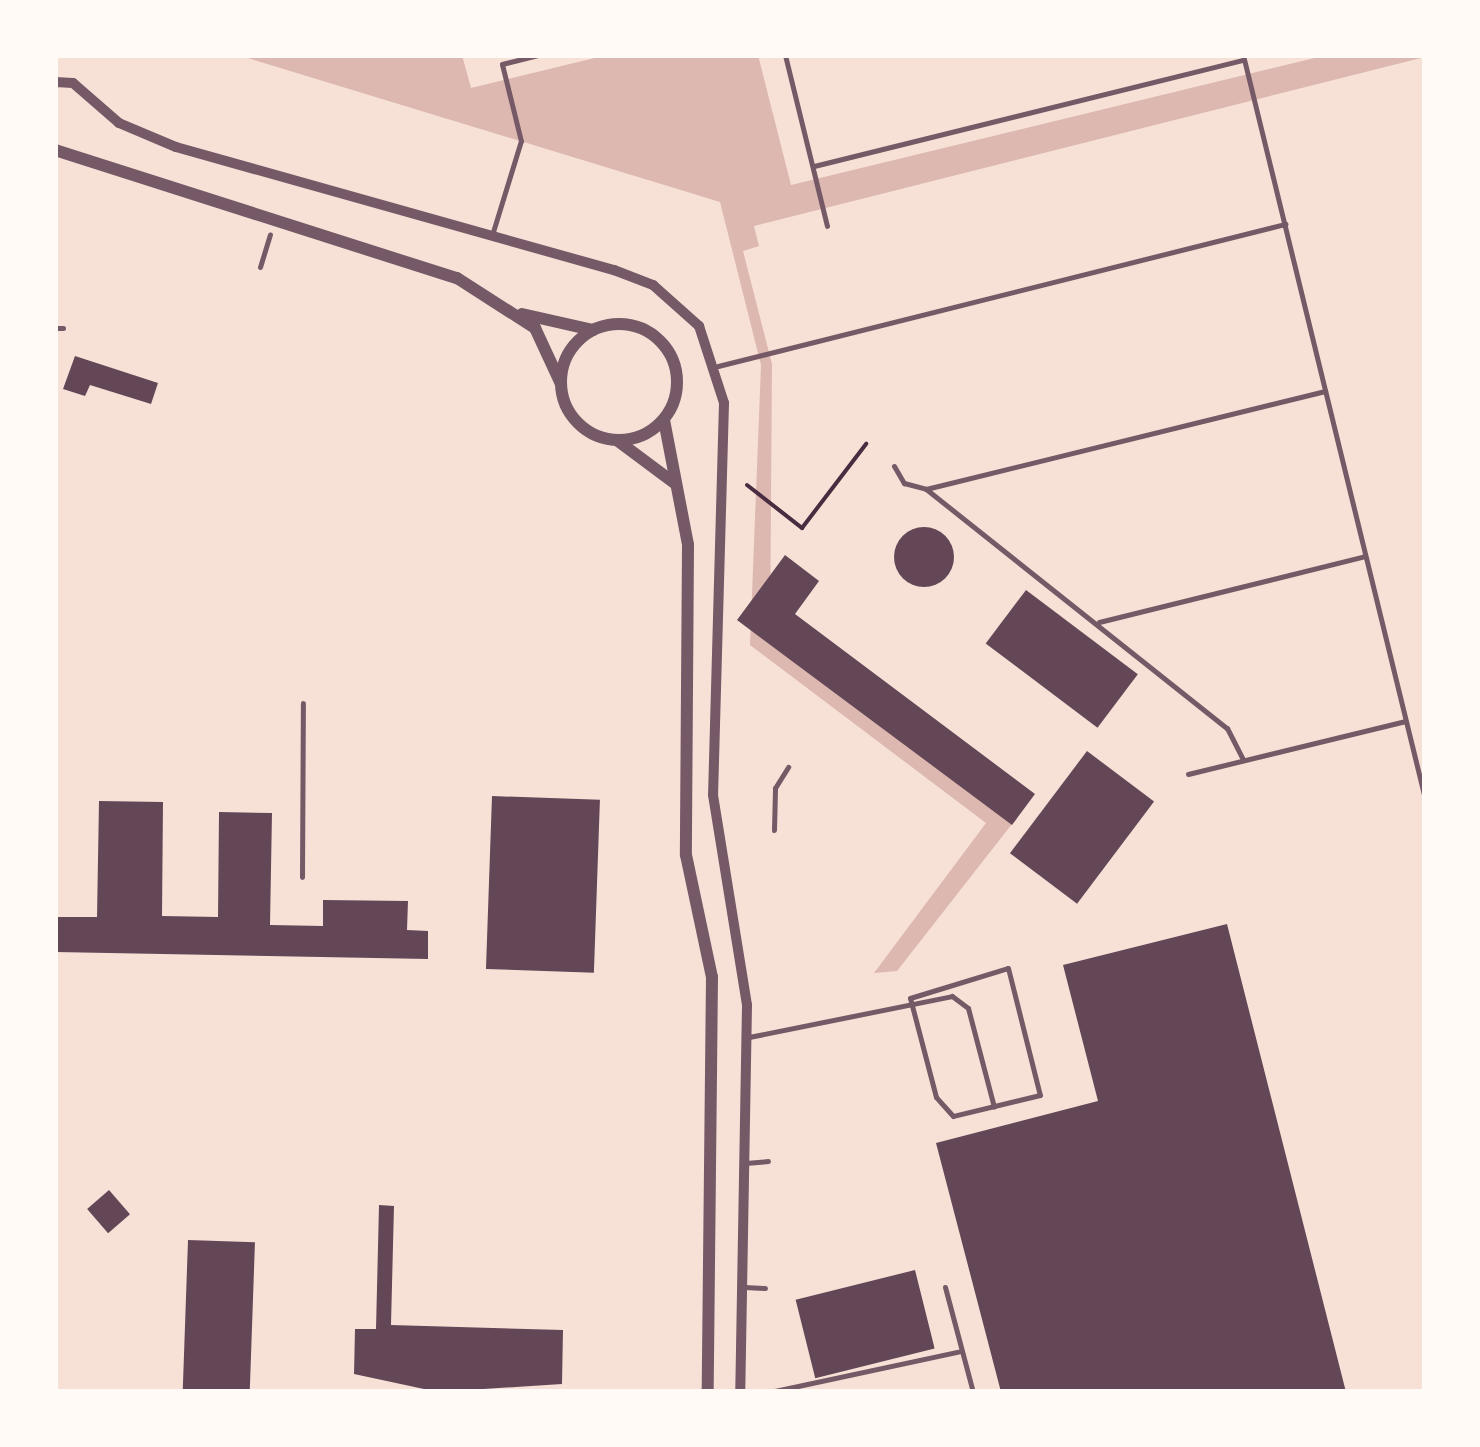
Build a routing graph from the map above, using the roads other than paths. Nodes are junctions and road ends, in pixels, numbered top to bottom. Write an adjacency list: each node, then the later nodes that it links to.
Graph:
1 (539, 55): 3 (lane)
2 (785, 55): 7 (lane)
3 (510, 58): 11 (lane)
4 (1244, 58): 7 (lane); 8 (lane)
5 (55, 82): 11 (street)
6 (55, 150): 13 (street)
7 (814, 166): 9 (lane)
8 (1284, 224): 15 (lane); 17 (lane)
9 (828, 226)
10 (270, 235): 12 (lane)
11 (492, 235): 15 (street)
12 (260, 267)
13 (517, 312): 14 (street); 16 (street)
14 (593, 330): 16 (street); 18 (street)
15 (718, 366): 36 (street)
16 (561, 384): 19 (street)
17 (1325, 391): 22 (lane); 23 (lane)
18 (664, 420): 19 (street); 21 (street)
19 (618, 440): 21 (street)
20 (894, 466): 22 (lane)
21 (674, 484): 44 (street)
22 (926, 489): 24 (lane)
23 (1366, 556): 24 (lane); 26 (lane)
24 (1099, 622): 27 (lane)
25 (303, 703): 33 (lane)
26 (1406, 721): 27 (lane); 31 (lane)
27 (1243, 760): 30 (lane)
28 (55, 766): 34 (lane)
29 (788, 767): 32 (lane)
30 (1188, 774)
31 (1425, 799)
32 (774, 830)
33 (302, 878)
34 (55, 882)
35 (910, 998): 36 (lane); 37 (lane); 37 (lane); 37 (lane)
36 (746, 1038): 39 (street)
37 (994, 1107)
38 (768, 1162): 39 (lane)
39 (744, 1163): 40 (street)
40 (741, 1287): 42 (lane); 45 (street)
41 (945, 1287): 43 (lane)
42 (765, 1288)
43 (961, 1351): 46 (lane); 47 (lane)
44 (708, 1392)
45 (740, 1392)
46 (770, 1392)
47 (972, 1392)

